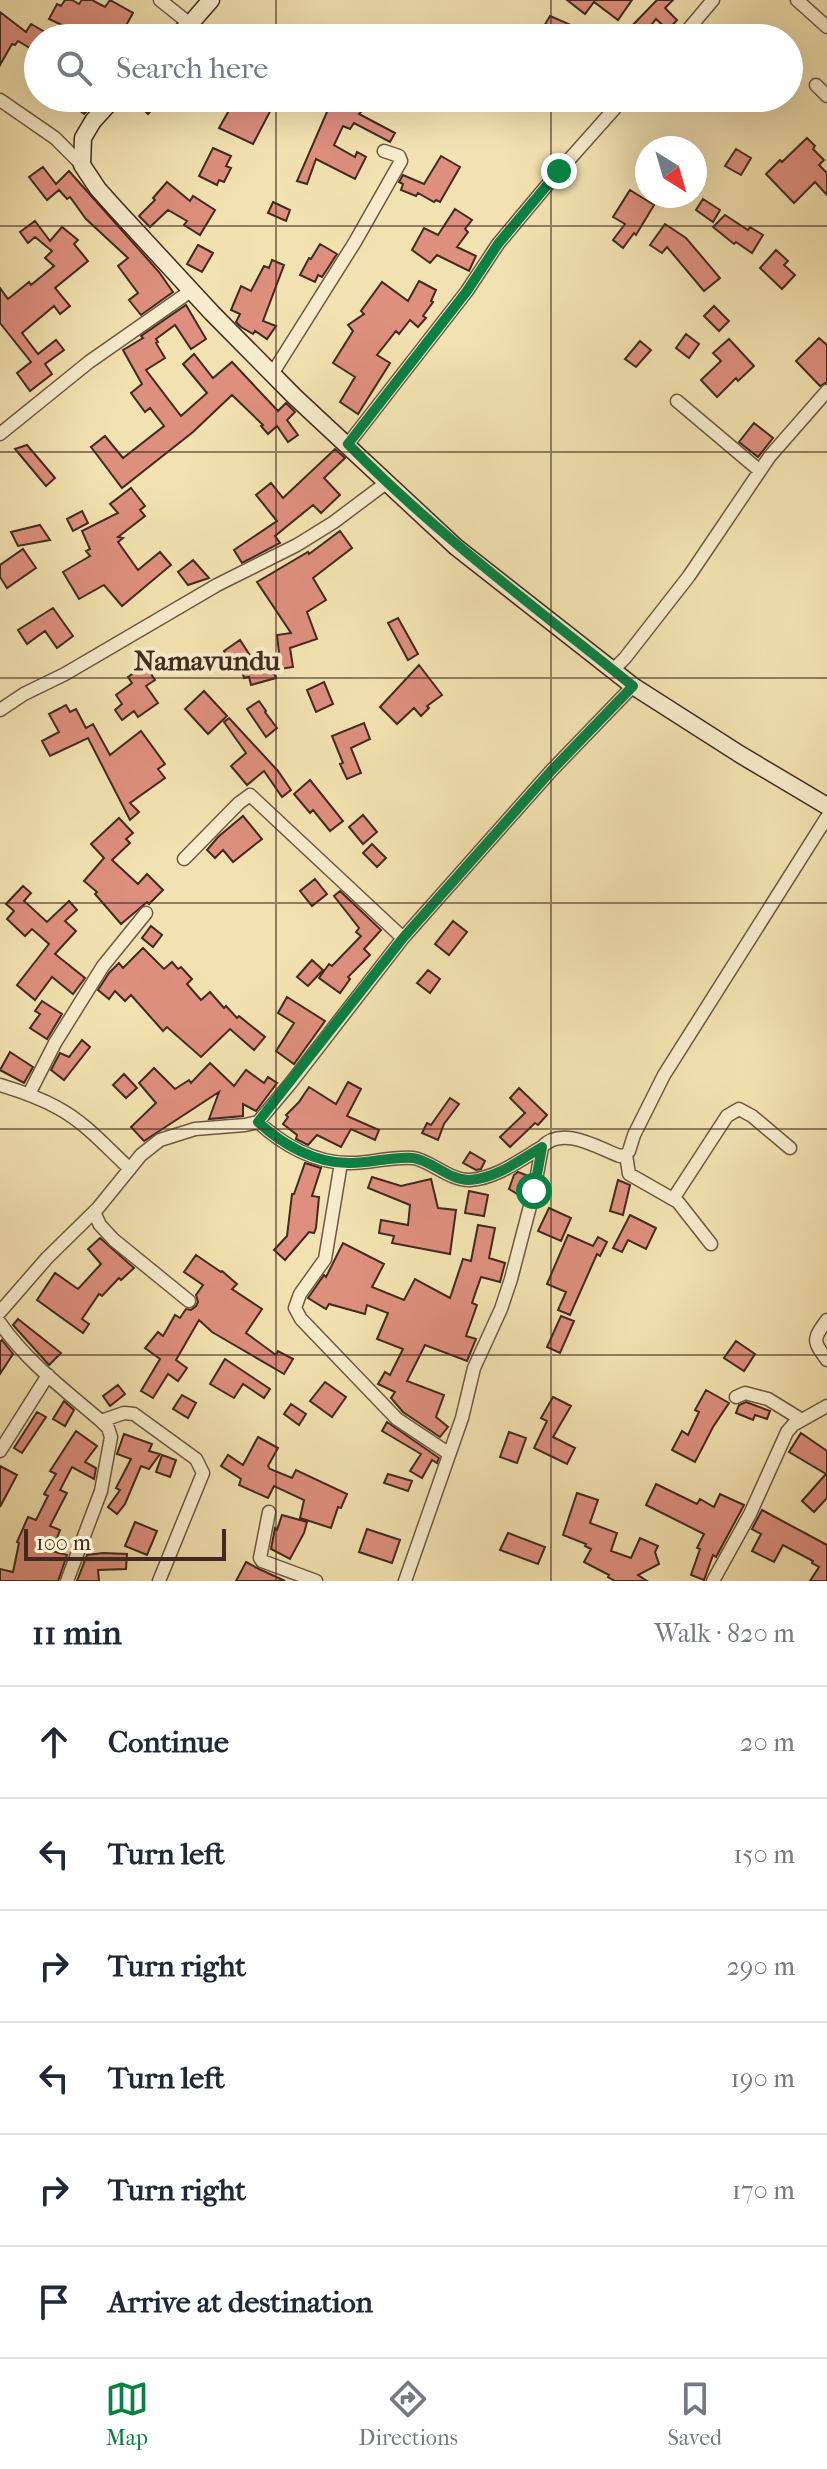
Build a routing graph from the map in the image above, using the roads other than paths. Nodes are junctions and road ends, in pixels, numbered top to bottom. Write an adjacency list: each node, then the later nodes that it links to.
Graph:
1 (160, 0): 5 (street)
2 (211, 0): 5 (street)
3 (713, 0): 6 (street)
4 (797, 0): 7 (street)
5 (190, 24)
6 (693, 24)
7 (827, 27)
8 (816, 85): 9 (street)
9 (827, 96)
10 (0, 100): 14 (street)
11 (101, 112): 14 (street)
12 (612, 112): 20 (street)
13 (384, 151): 16 (street)
14 (82, 165): 15 (street)
15 (192, 290): 16 (street); 19 (street)
16 (272, 374): 20 (street)
17 (827, 391): 21 (street)
18 (677, 401): 21 (street)
19 (0, 434)
20 (348, 444): 22 (street)
21 (760, 471): 23 (street)
22 (386, 483): 23 (street); 25 (street)
23 (613, 670): 24 (street)
24 (633, 686): 26 (street); 30 (street)
25 (0, 710)
26 (827, 806)
27 (827, 817): 36 (street)
28 (184, 859): 30 (street)
29 (146, 913): 32 (street)
30 (403, 938): 33 (street)
31 (0, 1085): 32 (street)
32 (29, 1094): 38 (street)
33 (258, 1122): 37 (street); 38 (street)
34 (542, 1147): 36 (street); 37 (street); 53 (street)
35 (790, 1148): 39 (street)
36 (626, 1155): 39 (street)
37 (341, 1163): 53 (street)
38 (130, 1169): 40 (street)
39 (673, 1199): 41 (street)
40 (94, 1212): 42 (street); 43 (street)
41 (711, 1244)
42 (189, 1301)
43 (0, 1312)
44 (827, 1320): 46 (street)
45 (0, 1323): 47 (street)
46 (827, 1360)
47 (48, 1375): 51 (street); 52 (street)
48 (736, 1397): 50 (street)
49 (827, 1406): 50 (street)
50 (802, 1420): 59 (street)
51 (101, 1421): 55 (street); 56 (street)
52 (0, 1451)
53 (448, 1453): 58 (street)
54 (269, 1512): 57 (street)
55 (67, 1581)
56 (159, 1581)
57 (316, 1581)
58 (405, 1581)
59 (713, 1581)

